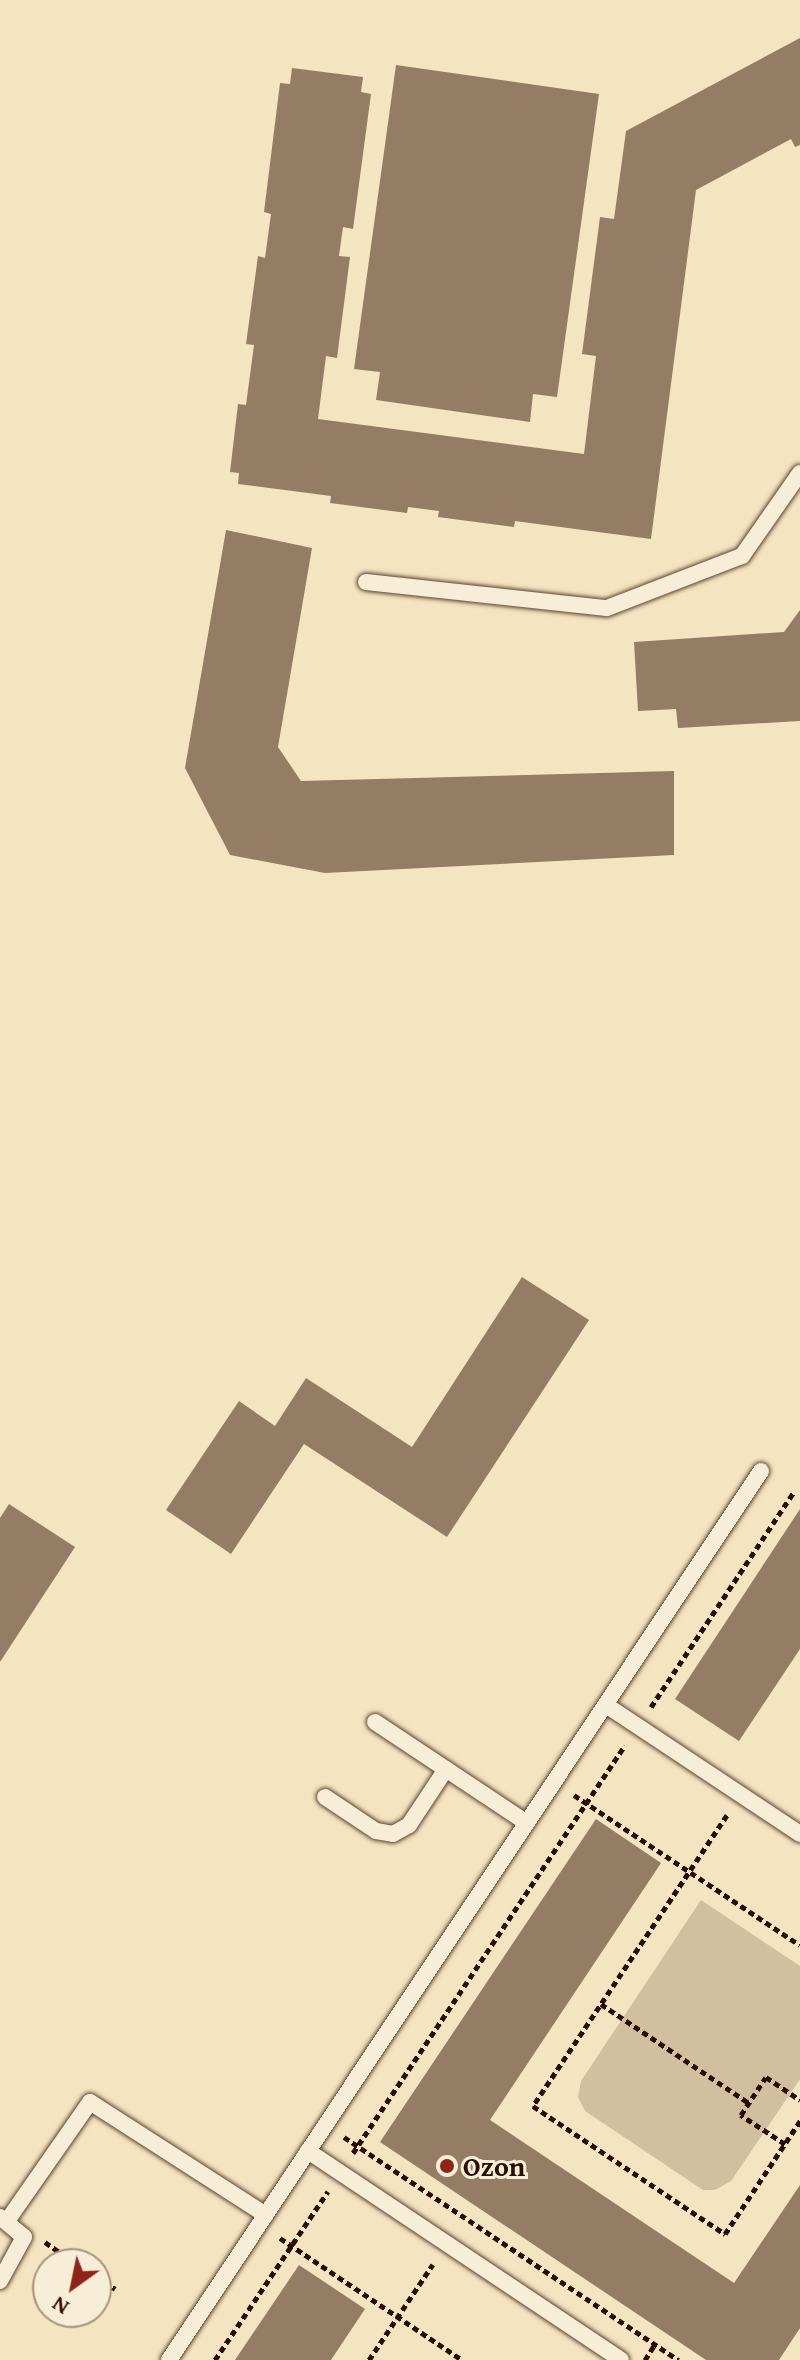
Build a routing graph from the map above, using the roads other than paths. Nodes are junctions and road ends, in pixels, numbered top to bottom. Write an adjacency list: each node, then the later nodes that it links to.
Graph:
1 (800, 473): 2 (lane)
2 (366, 582)
3 (761, 1471): 4 (lane)
4 (606, 1705): 8 (lane); 9 (lane)
5 (375, 1722): 6 (lane)
6 (446, 1769): 7 (lane); 8 (lane)
7 (325, 1797)
8 (527, 1823): 10 (lane)
9 (800, 1834)
10 (308, 2151): 12 (lane); 15 (lane)
11 (3, 2219): 12 (lane); 13 (lane)
12 (262, 2220): 14 (lane)
13 (0, 2281)
14 (169, 2360)
15 (621, 2360)

